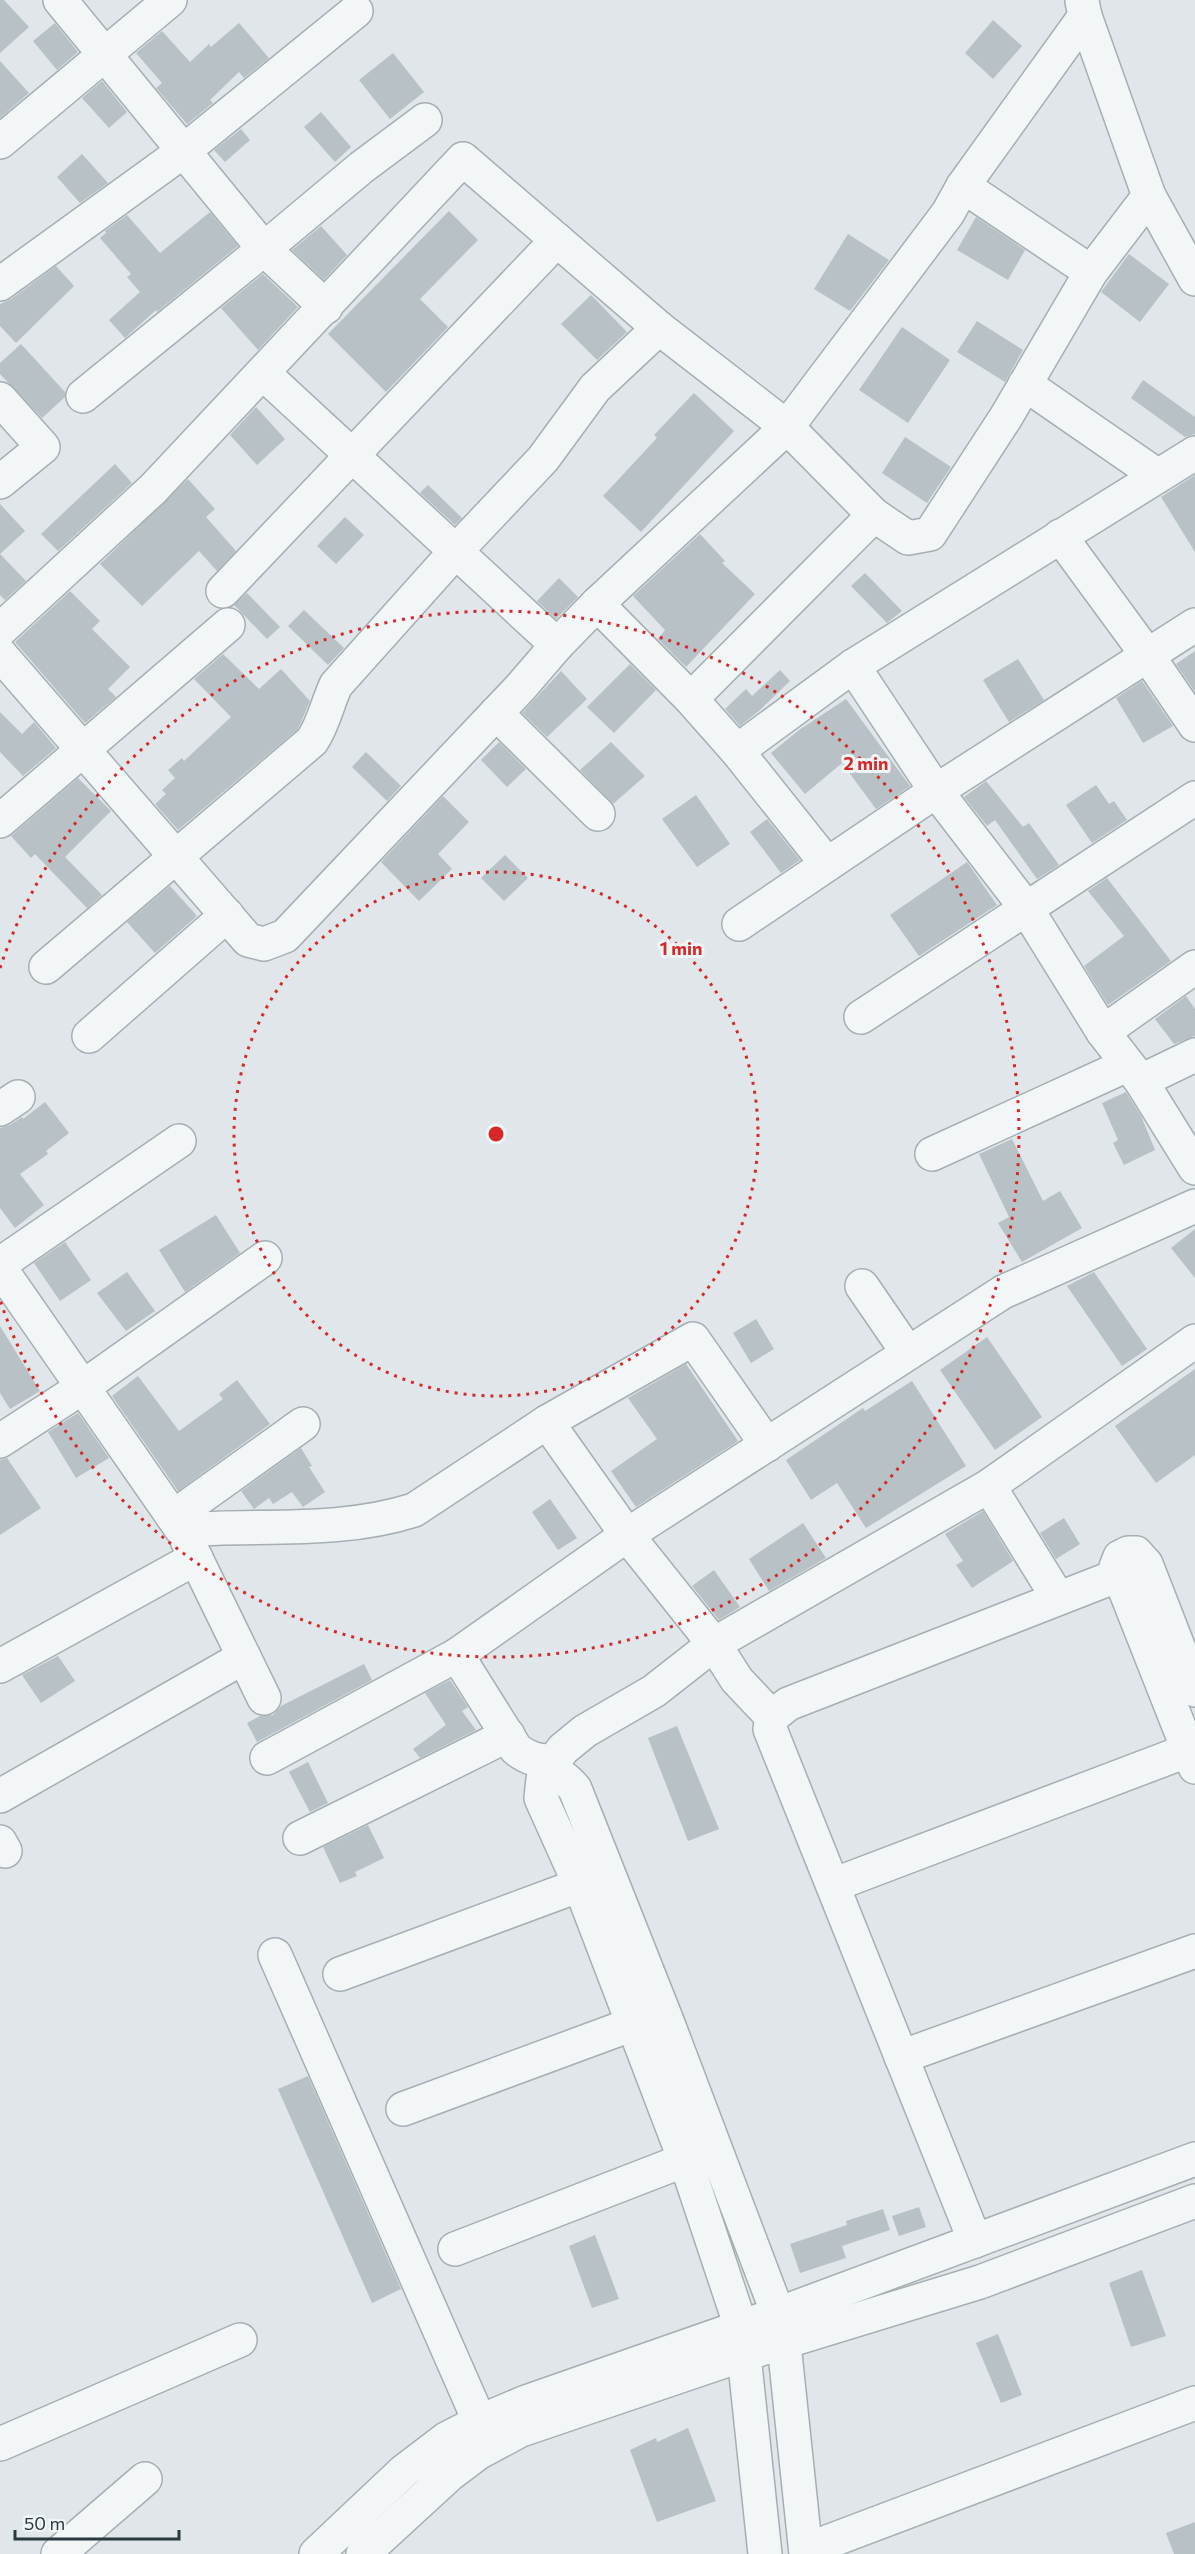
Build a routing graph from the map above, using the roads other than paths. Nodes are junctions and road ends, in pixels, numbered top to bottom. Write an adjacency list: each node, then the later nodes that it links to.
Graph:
1 (60, 0): 5 (street)
2 (170, 0): 5 (street)
3 (1084, 8): 9 (street); 10 (street)
4 (356, 11): 8 (street)
5 (103, 54): 7 (street); 8 (street)
6 (425, 120): 12 (street)
7 (0, 142)
8 (185, 150): 12 (street); 15 (street)
9 (963, 186): 13 (street); 22 (street)
10 (1149, 196): 13 (street); 14 (street)
11 (557, 240): 16 (street); 17 (street); 24 (street)
12 (264, 249): 16 (street); 20 (street)
13 (1090, 272): 19 (street)
14 (1195, 279)
15 (0, 284)
16 (326, 307): 18 (street)
17 (659, 328): 22 (street); 29 (street)
18 (263, 373): 24 (street); 34 (street)
19 (1025, 384): 25 (street); 27 (street)
20 (83, 396)
21 (0, 399): 26 (street)
22 (788, 427): 27 (street); 31 (street)
23 (1195, 453): 25 (street)
24 (352, 455): 29 (street); 30 (street)
25 (1158, 476): 28 (street)
26 (0, 482)
27 (874, 515): 39 (street)
28 (1060, 536): 37 (street); 38 (street)
29 (456, 551): 35 (street); 48 (street)
30 (223, 591)
31 (597, 604): 35 (street); 39 (street)
32 (228, 625): 42 (street)
33 (1195, 625): 37 (street)
34 (0, 630)
35 (557, 645): 40 (street)
36 (0, 654): 42 (street)
37 (1148, 656): 41 (street); 44 (street)
38 (853, 666): 43 (street); 44 (street)
39 (691, 699): 43 (street)
40 (496, 713): 46 (street); 51 (street)
41 (1195, 725)
42 (83, 750): 47 (street); 48 (street)
43 (737, 751): 49 (street)
44 (936, 790): 49 (street); 50 (street)
45 (1195, 798): 50 (street)
46 (598, 814)
47 (0, 821)
48 (175, 856): 51 (street); 53 (street)
49 (827, 864): 52 (street)
50 (1026, 908): 55 (street); 56 (street)
51 (227, 915): 57 (street)
52 (739, 924)
53 (45, 967)
54 (1195, 967): 56 (street)
55 (861, 1017)
56 (1102, 1032): 59 (street)
57 (89, 1036)
58 (1195, 1055): 59 (street)
59 (1134, 1073): 61 (street); 62 (street)
60 (179, 1142): 65 (street)
61 (932, 1154)
62 (1195, 1168)
63 (1195, 1206): 68 (street)
64 (265, 1258): 69 (street)
65 (0, 1266): 69 (street)
66 (862, 1286): 68 (street)
67 (1195, 1341): 74 (street)
68 (908, 1353): 73 (street)
69 (83, 1386): 72 (street); 75 (street)
70 (547, 1422): 73 (street); 75 (street); 76 (street)
71 (303, 1424): 75 (street)
72 (0, 1441)
73 (767, 1445): 76 (street)
74 (989, 1486): 78 (street); 79 (street)
75 (183, 1535): 81 (street); 82 (street)
76 (627, 1535): 79 (street); 80 (street)
77 (1119, 1575): 78 (street); 83 (street); 88 (street)
78 (1058, 1598): 85 (street)
79 (714, 1644): 85 (street); 89 (street)
80 (457, 1655): 86 (street); 87 (street)
81 (244, 1657): 84 (street); 90 (street)
82 (0, 1665)
83 (1195, 1690)
84 (264, 1698)
85 (772, 1717): 93 (street)
86 (508, 1735): 89 (street); 91 (street)
87 (267, 1758)
88 (1192, 1758): 93 (street)
89 (552, 1768): 92 (street); 105 (street)
90 (0, 1796)
91 (300, 1838)
92 (580, 1885): 96 (street); 97 (street)
93 (833, 1885): 98 (street)
94 (1195, 1951): 98 (street)
95 (275, 1955): 109 (street)
96 (340, 1974)
97 (633, 2024): 99 (street); 101 (street)
98 (901, 2057): 103 (street)
99 (403, 2109)
100 (1195, 2159): 103 (street)
101 (685, 2160): 104 (street); 107 (street)
102 (1195, 2201): 105 (street)
103 (975, 2241): 105 (street)
104 (455, 2249)
105 (781, 2329): 107 (street); 114 (street)
106 (240, 2340): 110 (street)
107 (743, 2341): 109 (street); 117 (street)
108 (1195, 2403): 114 (street)
109 (486, 2434): 112 (street); 113 (street)
110 (0, 2444)
111 (145, 2479): 115 (street)
112 (361, 2511): 113 (street); 116 (street)
113 (383, 2548)
114 (806, 2552)
115 (58, 2554)
116 (316, 2554)
117 (765, 2554)

